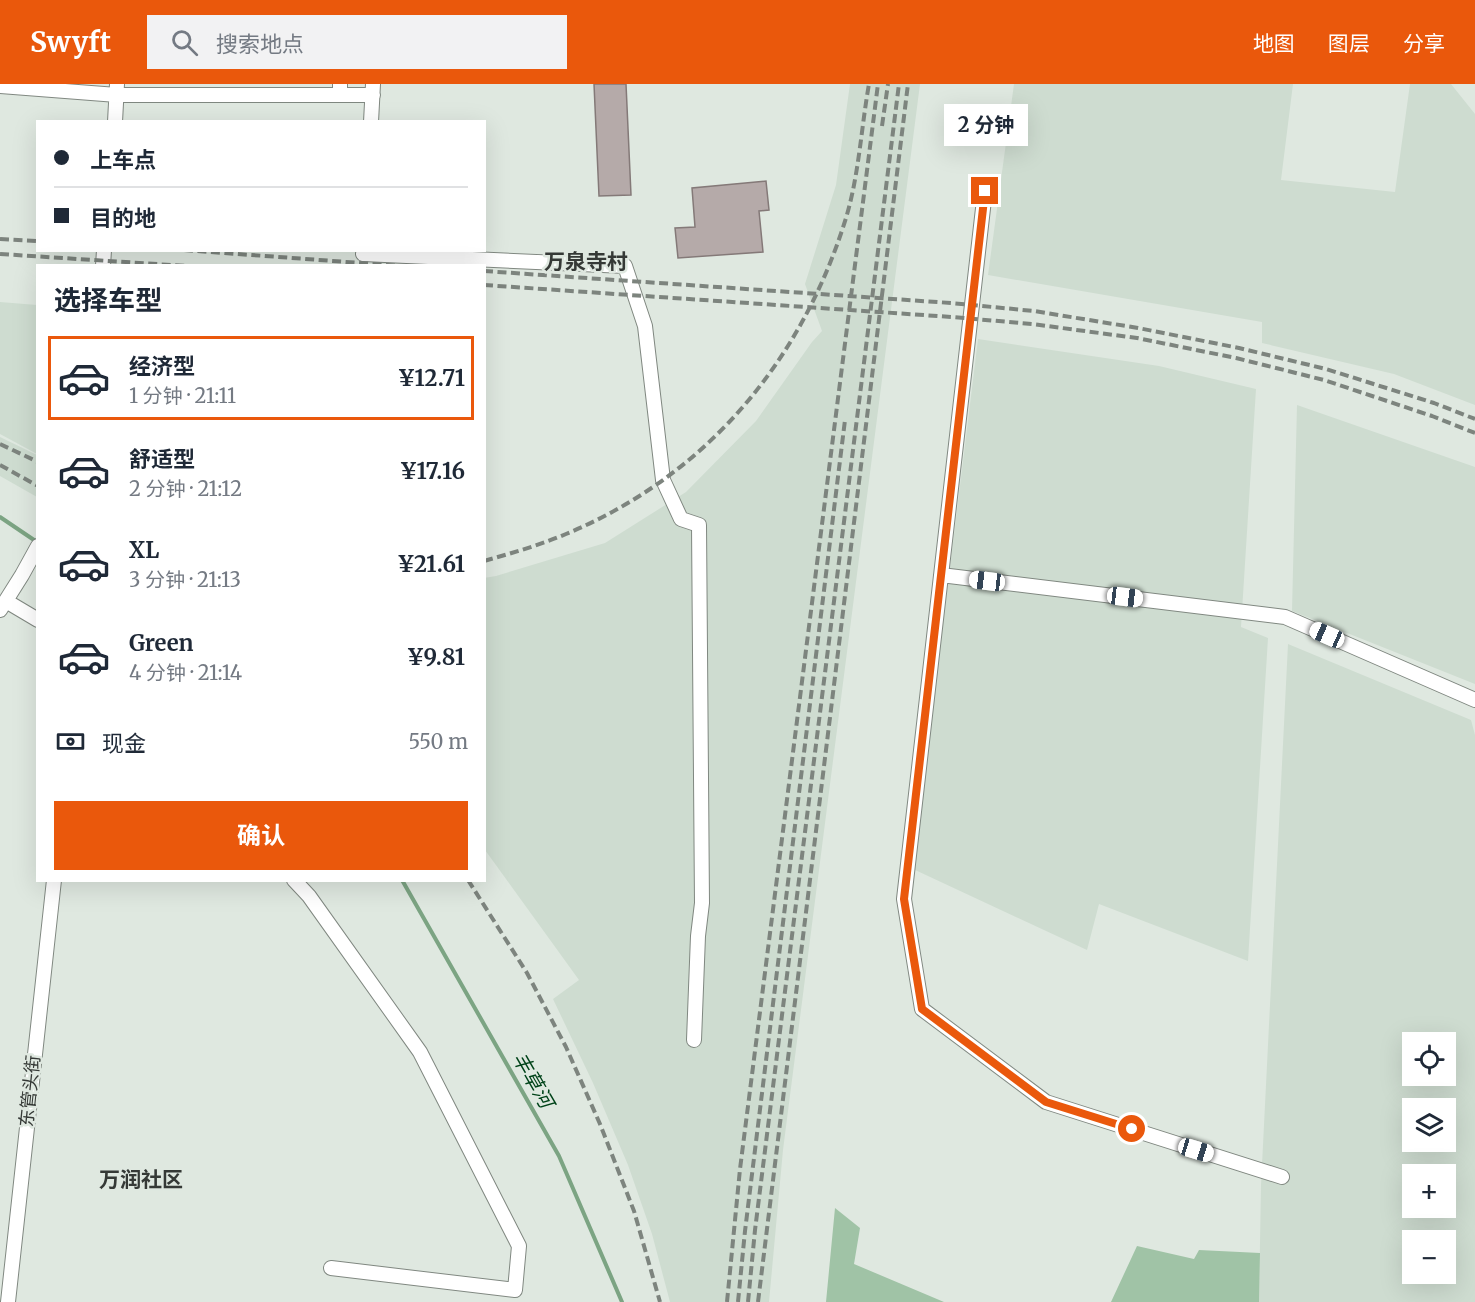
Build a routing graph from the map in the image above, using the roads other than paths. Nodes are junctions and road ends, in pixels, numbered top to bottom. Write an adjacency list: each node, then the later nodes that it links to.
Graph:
1 (0, 86): 2 (street)
2 (117, 89): 3 (street); 5 (street)
3 (340, 89): 4 (street)
4 (373, 89): 6 (street)
5 (115, 120)
6 (371, 120)
7 (985, 191): 10 (street)
8 (364, 252): 16 (street)
9 (36, 550): 11 (street)
10 (941, 575): 13 (street); 17 (street)
11 (3, 605): 12 (street)
12 (36, 619)
13 (1475, 700)
14 (54, 882): 19 (street, 东管头街)
15 (296, 882): 18 (street)
16 (694, 1040)
17 (1282, 1177)
18 (331, 1268)
19 (8, 1302)

